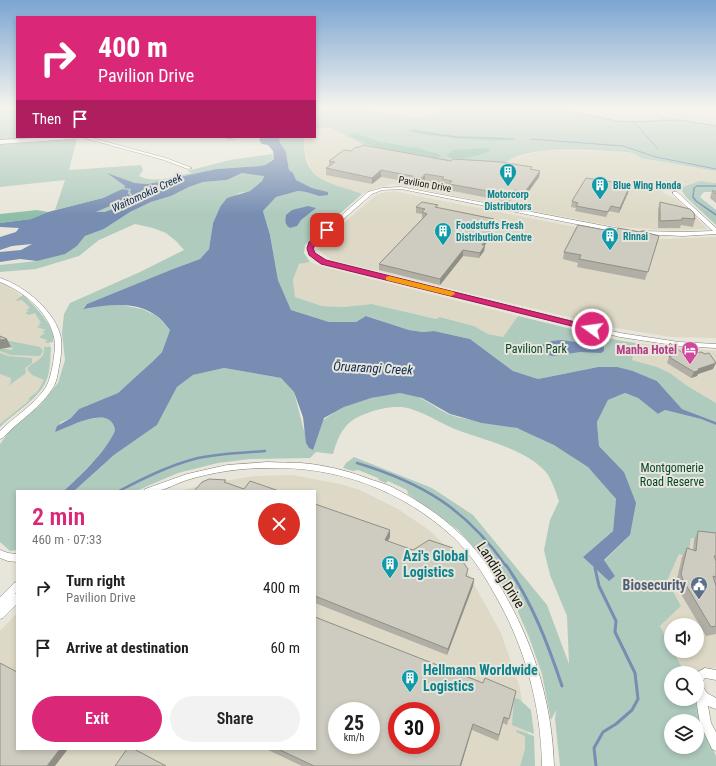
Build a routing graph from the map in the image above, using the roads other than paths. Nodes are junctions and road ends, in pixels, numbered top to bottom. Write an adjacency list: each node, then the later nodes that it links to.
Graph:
1 (108, 144): 2 (street)
2 (190, 168)
3 (675, 193): 4 (street)
4 (716, 231): 6 (street)
5 (632, 232): 8 (street, Pavilion Drive)
6 (639, 233)
7 (0, 280): 9 (street)
8 (716, 346)
9 (0, 436)
10 (151, 490): 23 (street, Landing Drive)
11 (0, 554): 12 (street)
12 (16, 558)
13 (16, 587): 15 (street)
14 (16, 599): 16 (street)
15 (0, 604)
16 (0, 615)
17 (704, 673): 18 (street)
18 (716, 675)
19 (704, 696): 20 (street)
20 (716, 704)
21 (702, 706): 22 (street)
22 (716, 745)
23 (548, 766)

